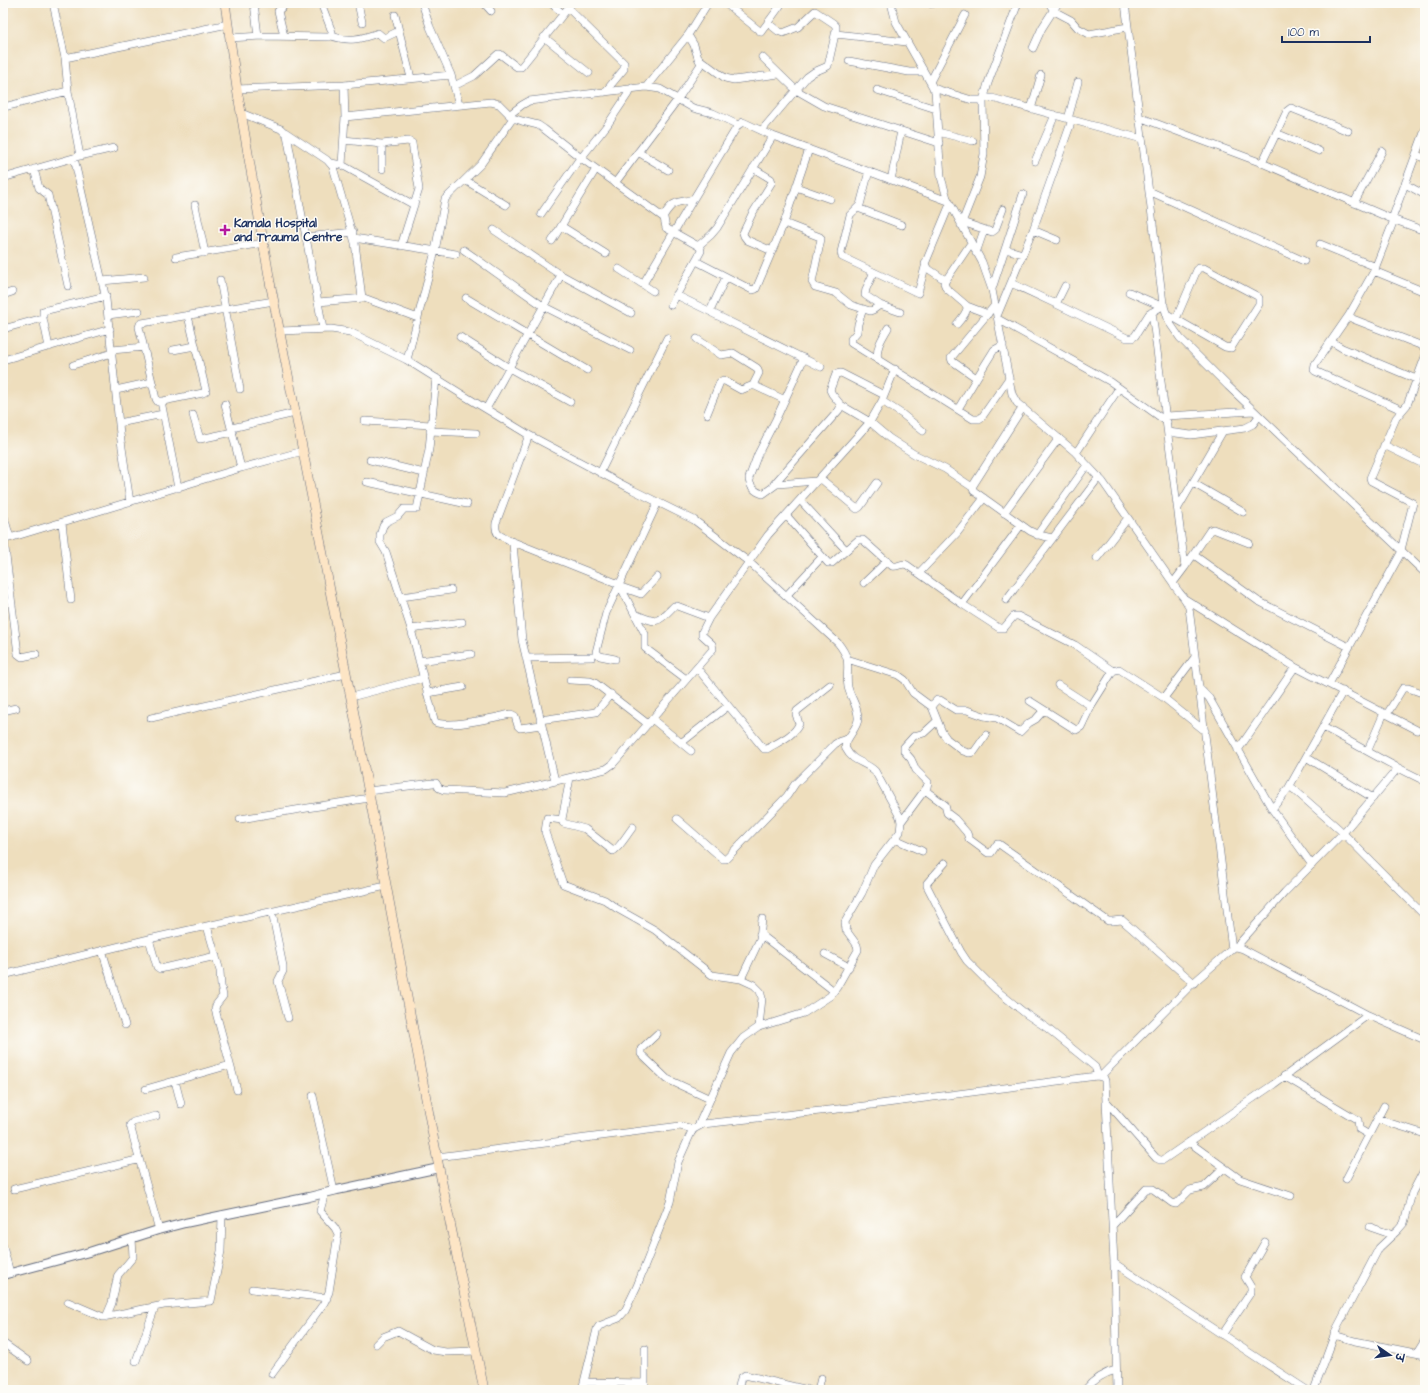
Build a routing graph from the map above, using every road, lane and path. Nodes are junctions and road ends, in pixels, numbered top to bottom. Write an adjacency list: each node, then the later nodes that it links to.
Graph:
1 (53, 3): 41 (street)
2 (225, 3): 28 (main road)
3 (254, 3): 32 (street)
4 (287, 3): 33 (street)
5 (321, 3): 34 (street)
6 (358, 3): 26 (street)
7 (422, 3): 46 (street)
8 (484, 3): 21 (street)
9 (551, 3): 23 (street)
10 (708, 3): 35 (street)
11 (725, 3): 27 (street)
12 (780, 3): 27 (street)
13 (891, 3): 38 (street)
14 (929, 3): 15 (street)
15 (934, 3)
16 (1018, 3): 62 (street)
17 (1049, 3): 22 (street)
18 (1058, 3): 22 (street)
19 (1125, 3): 29 (street)
20 (570, 5): 23 (street); 60 (street)
21 (491, 11)
22 (1054, 11): 29 (street); 39 (street)
23 (563, 14): 36 (street)
24 (395, 15): 30 (street)
25 (965, 15): 52 (street)
26 (362, 22)
27 (768, 23): 31 (street)
28 (228, 24): 37 (main road); 41 (street)
29 (1128, 27): 71 (street)
30 (399, 31): 34 (street); 49 (street)
31 (836, 34): 38 (street); 57 (street)
32 (258, 36): 33 (street); 37 (street)
33 (284, 36): 34 (street)
34 (331, 36)
35 (688, 36): 42 (street); 54 (street)
36 (544, 37): 45 (street); 53 (street)
37 (230, 38): 56 (main road)
38 (907, 42): 44 (street)
39 (1033, 48)
40 (762, 57): 47 (street)
41 (65, 58): 59 (street)
42 (698, 58): 47 (street); 61 (street)
43 (849, 61): 44 (street)
44 (924, 72): 52 (street)
45 (589, 73)
46 (452, 74): 49 (street); 53 (street)
47 (779, 74): 57 (street)
48 (1041, 75): 66 (street)
49 (411, 78): 51 (street)
50 (1078, 82): 72 (street)
51 (344, 85): 56 (street); 69 (street)
52 (932, 85): 62 (street); 65 (street)
53 (454, 86): 63 (street)
54 (646, 87): 55 (street); 61 (street)
55 (632, 88): 60 (street); 94 (street)
56 (237, 89): 67 (main road)
57 (796, 90): 74 (street); 76 (street)
58 (877, 90): 65 (street)
59 (68, 91): 64 (street); 93 (street)
60 (605, 92): 70 (street)
61 (678, 100): 73 (street); 90 (street)
62 (984, 100): 66 (street); 128 (street)
63 (459, 105): 69 (street); 70 (street)
64 (4, 107)
65 (936, 109): 79 (street)
66 (1032, 109): 68 (street)
67 (241, 113): 78 (street); 140 (main road)
68 (1055, 115): 72 (street); 96 (street)
69 (345, 116): 83 (street)
70 (511, 116): 94 (street); 107 (street)
71 (1139, 117): 82 (street); 98 (street)
72 (1070, 119): 82 (street); 133 (street)
73 (738, 125): 74 (street); 115 (street)
74 (762, 130): 81 (street)
75 (1425, 130): 92 (street)
76 (901, 131): 85 (street); 108 (street)
77 (1348, 131): 80 (street)
78 (285, 132): 97 (street); 137 (street)
79 (938, 132): 84 (street); 85 (street)
80 (1276, 133): 89 (street); 98 (street)
81 (773, 136): 88 (street); 100 (street)
82 (1142, 139): 112 (street)
83 (344, 140): 86 (street); 99 (street)
84 (973, 141)
85 (939, 143): 117 (street)
86 (382, 144): 102 (street); 120 (street)
87 (114, 148): 93 (street)
88 (809, 149): 105 (street); 111 (street)
89 (1320, 151)
90 (638, 152): 104 (street); 109 (street)
91 (1382, 152): 118 (street)
92 (1416, 154): 95 (street); 110 (street)
93 (77, 157): 101 (street); 166 (street)
94 (580, 158): 103 (street); 124 (street)
95 (1425, 159)
96 (1035, 161)
97 (331, 163): 99 (street); 136 (street)
98 (1262, 163): 118 (street)
99 (342, 165): 120 (street)
100 (753, 168): 144 (street); 148 (street)
101 (34, 169): 106 (street); 169 (street)
102 (382, 169)
103 (596, 170): 109 (street); 130 (street)
104 (668, 170)
105 (869, 171): 108 (street); 122 (street)
106 (3, 178)
107 (464, 180): 121 (street); 147 (street)
108 (891, 180): 117 (street)
109 (615, 183): 125 (street)
110 (1405, 184): 114 (street); 126 (street)
111 (796, 187): 116 (street); 127 (street)
112 (1149, 191): 156 (street); 189 (street)
113 (1023, 194): 145 (street)
114 (1425, 195)
115 (694, 198): 125 (street); 135 (street)
116 (830, 199)
117 (949, 202): 128 (street); 157 (street)
118 (1354, 203): 126 (street)
119 (195, 205): 149 (street)
120 (414, 205): 143 (street)
121 (506, 205)
122 (858, 208): 129 (street); 160 (street)
123 (1003, 208): 132 (street)
124 (541, 214)
125 (663, 217): 135 (street)
126 (1393, 219): 134 (street); 159 (street)
127 (784, 223): 148 (street); 191 (street)
128 (961, 224): 132 (street); 141 (street)
129 (902, 225)
130 (561, 226): 139 (street); 152 (street)
131 (494, 230): 161 (street)
132 (984, 230): 150 (street)
133 (1033, 230): 138 (street); 153 (street)
134 (1425, 231)
135 (674, 232): 144 (street); 168 (street)
136 (353, 235): 137 (street); 143 (street); 179 (street)
137 (306, 238): 182 (street)
138 (1057, 240)
139 (552, 241)
140 (264, 243): 149 (street); 181 (main road)
141 (971, 243): 150 (street); 165 (street)
142 (1320, 244): 159 (street)
143 (401, 246): 147 (street)
144 (698, 246): 155 (street)
145 (1005, 249): 153 (street); 171 (street)
146 (464, 250): 187 (street)
147 (435, 251): 151 (street); 203 (street)
148 (772, 251): 163 (street)
149 (205, 253): 154 (street)
150 (976, 253): 171 (street)
151 (456, 254)
152 (606, 254)
153 (1023, 254): 167 (street)
154 (176, 257)
155 (696, 261): 163 (street); 178 (street)
156 (1304, 261)
157 (925, 267): 160 (street); 165 (street)
158 (619, 269): 168 (street)
159 (1375, 269): 175 (street); 200 (street)
160 (874, 272): 185 (street)
161 (561, 274): 187 (street); 196 (street)
162 (144, 277): 166 (street)
163 (726, 277): 193 (street)
164 (220, 280): 190 (street)
165 (945, 280): 188 (street)
166 (102, 281): 177 (street)
167 (1011, 283): 184 (street); 204 (street)
168 (643, 284): 172 (street)
169 (68, 286)
170 (1065, 286): 184 (street)
171 (992, 290): 186 (street)
172 (653, 291)
173 (12, 292): 176 (street)
174 (1130, 292): 189 (street)
175 (1425, 292)
176 (3, 294)
177 (106, 296): 199 (street); 202 (street)
178 (676, 296): 183 (street); 193 (street)
179 (362, 298): 182 (street); 203 (street)
180 (466, 298): 212 (street)
181 (274, 301): 190 (street); 211 (main road)
182 (318, 302): 210 (street)
183 (671, 304)
184 (1056, 304): 195 (street)
185 (880, 305): 191 (street); 194 (street)
186 (995, 305): 197 (street); 204 (street)
187 (544, 306): 212 (street); 223 (street)
188 (967, 306): 197 (street); 206 (street)
189 (1162, 306): 195 (street); 198 (street)
190 (226, 309): 201 (street); 242 (street)
191 (863, 309): 227 (street)
192 (139, 311): 199 (street)
193 (711, 312): 226 (street)
194 (900, 312)
195 (1152, 312): 259 (street)
196 (631, 313)
197 (988, 314): 237 (street)
198 (1167, 314): 205 (street); 255 (street)
199 (108, 315): 209 (street)
200 (1349, 315): 216 (street); 220 (street)
201 (188, 316): 218 (street); 219 (street)
202 (43, 318): 208 (street); 221 (street)
203 (418, 318): 229 (street)
204 (998, 318): 217 (street); 241 (street)
205 (1176, 319): 205 (street)
206 (957, 324)
207 (888, 328): 227 (street)
208 (3, 329)
209 (110, 329): 221 (street); 224 (street)
210 (323, 329): 211 (street); 229 (street)
211 (280, 331): 254 (main road)
212 (527, 335): 232 (street); 234 (street)
213 (460, 337): 232 (street)
214 (667, 338): 279 (street)
215 (697, 339): 240 (street)
216 (1332, 342): 238 (street); 253 (street)
217 (1003, 345): 236 (street); 237 (street)
218 (195, 346): 222 (street); 246 (street)
219 (144, 347): 224 (street); 239 (street)
220 (1425, 347)
221 (49, 348): 228 (street)
222 (173, 350)
223 (630, 350)
224 (112, 352): 230 (street); 243 (street)
225 (1425, 357): 238 (street)
226 (804, 358): 231 (street); 245 (street)
227 (878, 359): 233 (street)
228 (3, 360)
229 (407, 360): 235 (street)
230 (73, 364)
231 (821, 367)
232 (509, 368): 247 (street); 251 (street)
233 (895, 369): 244 (street); 252 (street)
234 (587, 370)
235 (436, 378): 251 (street); 263 (street)
236 (1009, 378): 250 (street); 252 (street)
237 (976, 379): 252 (street)
238 (1416, 379): 253 (street)
239 (152, 382): 243 (street); 246 (street)
240 (753, 386): 245 (street); 257 (street)
241 (1119, 388): 259 (street); 273 (street)
242 (240, 389)
243 (116, 390): 262 (street)
244 (883, 398): 249 (street); 261 (street); 265 (street)
245 (785, 400): 285 (street)
246 (160, 401): 256 (street)
247 (570, 402)
248 (225, 404): 264 (street)
249 (840, 405): 261 (street); 285 (street)
250 (1023, 407): 270 (street); 286 (street)
251 (486, 409): 269 (street)
252 (958, 409)
253 (1402, 410): 271 (street)
254 (295, 413): 264 (street); 272 (main road)
255 (1256, 413): 259 (street); 266 (street); 308 (street)
256 (163, 414): 262 (street); 287 (street)
257 (707, 414)
258 (193, 415): 264 (street)
259 (1166, 419): 267 (street)
260 (365, 421): 263 (street)
261 (870, 422): 281 (street); 286 (street)
262 (119, 423): 291 (street)
263 (431, 428): 268 (street); 278 (street)
264 (232, 430): 277 (street)
265 (923, 431)
266 (1224, 431): 267 (street); 283 (street)
267 (1168, 432): 294 (street)
268 (476, 433)
269 (529, 435): 279 (street); 305 (street)
270 (1059, 438): 273 (street); 295 (street)
271 (1384, 445): 276 (street); 308 (street)
272 (303, 451): 277 (street); 344 (main road)
273 (1076, 453): 275 (street)
274 (370, 460): 278 (street)
275 (1088, 465): 280 (street); 302 (street)
276 (1425, 465)
277 (241, 468): 287 (street)
278 (424, 473): 288 (street)
279 (600, 473): 292 (street)
280 (1099, 477): 299 (street); 303 (street)
281 (818, 479): 284 (street); 285 (street); 290 (street)
282 (367, 482): 288 (street)
283 (1193, 483): 294 (street); 296 (street)
284 (877, 484)
285 (774, 485)
286 (972, 487): 289 (street)
287 (178, 488): 291 (street)
288 (419, 493): 293 (street); 323 (street)
289 (984, 498): 295 (street); 315 (street)
290 (800, 500): 298 (street); 307 (street)
291 (130, 502): 300 (street)
292 (658, 502): 313 (street); 320 (street)
293 (466, 504)
294 (1178, 508): 314 (street)
295 (1004, 512): 301 (street)
296 (1243, 512)
297 (3, 513): 304 (street)
298 (786, 515): 310 (street); 313 (street)
299 (1128, 518): 311 (street); 319 (street)
300 (62, 523): 304 (street); 325 (street)
301 (1021, 524): 302 (street); 327 (street)
302 (1037, 535): 303 (street)
303 (1052, 538): 326 (street)
304 (5, 539): 333 (street)
305 (511, 541): 320 (street); 337 (street)
306 (1249, 543): 309 (street)
307 (846, 550): 310 (street); 312 (street)
308 (1401, 550): 316 (street); 332 (street)
309 (1194, 555): 314 (street); 332 (street)
310 (822, 557): 322 (street)
311 (1097, 558)
312 (887, 561): 315 (street); 318 (street)
313 (749, 562): 322 (street); 329 (street)
314 (1186, 567): 319 (street)
315 (919, 573): 327 (street)
316 (1425, 573)
317 (657, 577): 320 (street)
318 (864, 583)
319 (1173, 583): 324 (street)
320 (620, 586): 328 (street); 338 (street)
321 (451, 590): 323 (street)
322 (786, 596): 339 (street)
323 (401, 597): 331 (street)
324 (1185, 598): 336 (street); 341 (street)
325 (71, 600)
326 (1006, 600)
327 (962, 604): 343 (street)
328 (635, 614): 329 (street); 347 (street)
329 (709, 618): 342 (street)
330 (462, 622): 331 (street)
331 (411, 629): 340 (street)
332 (1349, 647): 348 (street)
333 (36, 654)
334 (471, 654): 340 (street)
335 (592, 657): 337 (street)
336 (1195, 657): 352 (street); 358 (street)
337 (526, 658): 369 (street)
338 (615, 659)
339 (847, 659): 361 (street); 375 (street)
340 (419, 661): 345 (street)
341 (1295, 667): 348 (street); 377 (street)
342 (696, 668): 347 (street); 360 (street)
343 (1113, 671): 358 (street); 362 (street)
344 (346, 674): 357 (main road); 367 (street)
345 (423, 678): 354 (street); 357 (street)
346 (570, 680): 355 (street)
347 (686, 680): 370 (street)
348 (1329, 684): 353 (street)
349 (830, 685): 360 (street)
350 (1058, 685): 362 (street)
351 (463, 687): 354 (street)
352 (1200, 688): 372 (street); 377 (street)
353 (1343, 691): 366 (street); 371 (street)
354 (427, 693): 369 (street)
355 (610, 694): 369 (street); 370 (street)
356 (1425, 694): 366 (street)
357 (351, 697): 387 (main road)
358 (1164, 698): 372 (street)
359 (1030, 701): 364 (street)
360 (728, 706): 376 (street)
361 (931, 706): 364 (street); 368 (street)
362 (1091, 706): 364 (street)
363 (16, 708): 365 (street)
364 (1044, 710)
365 (3, 711)
366 (1386, 713): 373 (street); 378 (street)
367 (152, 718)
368 (937, 721): 374 (street); 386 (street)
369 (541, 722): 384 (street)
370 (650, 722): 376 (street); 382 (street)
371 (1323, 727): 378 (street); 380 (street)
372 (1205, 730): 407 (street)
373 (1417, 730)
374 (986, 735)
375 (847, 740): 391 (street); 393 (street)
376 (681, 743): 379 (street)
377 (1238, 750): 389 (street)
378 (1368, 750): 381 (street)
379 (691, 751)
380 (1306, 757): 385 (street); 388 (street)
381 (1398, 768): 383 (street); 388 (street)
382 (570, 778): 384 (street); 392 (street)
383 (1425, 781)
384 (555, 782): 387 (street)
385 (1290, 786): 389 (street); 395 (street)
386 (925, 790): 393 (street); 414 (street)
387 (369, 794): 390 (street); 400 (main road)
388 (1373, 798): 395 (street)
389 (1272, 809): 399 (street)
390 (240, 819)
391 (677, 819)
392 (562, 820): 394 (street); 413 (street)
393 (901, 822): 396 (street)
394 (633, 827)
395 (1343, 833): 399 (street); 402 (street)
396 (895, 840): 397 (street); 411 (street)
397 (922, 851)
398 (945, 863): 423 (street)
399 (1312, 865): 407 (street)
400 (386, 886): 401 (street); 439 (main road)
401 (272, 912): 404 (street); 417 (street)
402 (1425, 916)
403 (762, 919): 405 (street)
404 (207, 926): 406 (street); 410 (street)
405 (760, 934): 413 (street); 415 (street)
406 (149, 939): 408 (street); 410 (street)
407 (1234, 948): 414 (street); 416 (street)
408 (102, 950): 412 (street); 418 (street)
409 (825, 954): 411 (street)
410 (216, 956): 422 (street)
411 (849, 967): 415 (street)
412 (3, 975)
413 (741, 979): 419 (street)
414 (1194, 983): 423 (street)
415 (834, 991): 419 (street)
416 (1368, 1015): 421 (street); 424 (street)
417 (288, 1018)
418 (125, 1025)
419 (759, 1027): 429 (street)
420 (657, 1034): 429 (street)
421 (1425, 1040)
422 (230, 1065): 425 (street); 427 (street)
423 (1100, 1076): 430 (street); 435 (street)
424 (1284, 1076): 437 (street); 438 (street)
425 (175, 1081): 426 (street); 431 (street)
426 (146, 1089)
427 (237, 1090)
428 (313, 1096): 446 (street)
429 (710, 1099): 435 (street)
430 (1106, 1101): 438 (street); 450 (street)
431 (181, 1104)
432 (1384, 1106): 434 (street)
433 (156, 1116): 440 (street)
434 (1377, 1119): 436 (street); 437 (street)
435 (696, 1127): 439 (street); 478 (street)
436 (1425, 1134)
437 (1369, 1135): 444 (street)
438 (1189, 1142): 442 (street)
439 (437, 1158): 441 (main road)
440 (140, 1162): 445 (street); 452 (street)
441 (439, 1168): 446 (street); 470 (main road)
442 (1224, 1168): 448 (street); 450 (street)
443 (1425, 1168): 453 (street)
444 (1346, 1179)
445 (14, 1189)
446 (334, 1191): 447 (street)
447 (325, 1193): 449 (street); 460 (street)
448 (1292, 1196)
449 (222, 1215): 452 (street); 462 (street)
450 (1112, 1225): 457 (street)
451 (1370, 1227): 453 (street)
452 (159, 1230): 454 (street)
453 (1393, 1235): 465 (street)
454 (132, 1238): 458 (street); 463 (street)
455 (1266, 1242): 464 (street)
456 (3, 1247): 458 (street)
457 (1114, 1264): 464 (street); 475 (street)
458 (7, 1274)
459 (252, 1289): 460 (street)
460 (327, 1298): 476 (street)
461 (68, 1302): 463 (street)
462 (155, 1307): 463 (street); 474 (street)
463 (106, 1317)
464 (1222, 1335): 487 (street)
465 (1334, 1335): 471 (street); 488 (street)
466 (1425, 1340): 471 (street)
467 (3, 1343): 473 (street)
468 (376, 1344): 470 (street)
469 (646, 1349): 479 (street)
470 (476, 1351): 480 (main road)
471 (1417, 1353): 472 (street)
472 (1425, 1355)
473 (28, 1361)
474 (136, 1361)
475 (1116, 1370): 485 (street); 486 (street)
476 (272, 1374)
477 (821, 1378): 484 (street)
478 (584, 1382): 479 (street); 481 (street)
479 (645, 1387)
480 (484, 1390)
481 (582, 1390)
482 (738, 1390): 483 (street)
483 (808, 1390)
484 (818, 1390)
485 (1085, 1390)
486 (1117, 1390)
487 (1307, 1390)
488 (1314, 1390)

